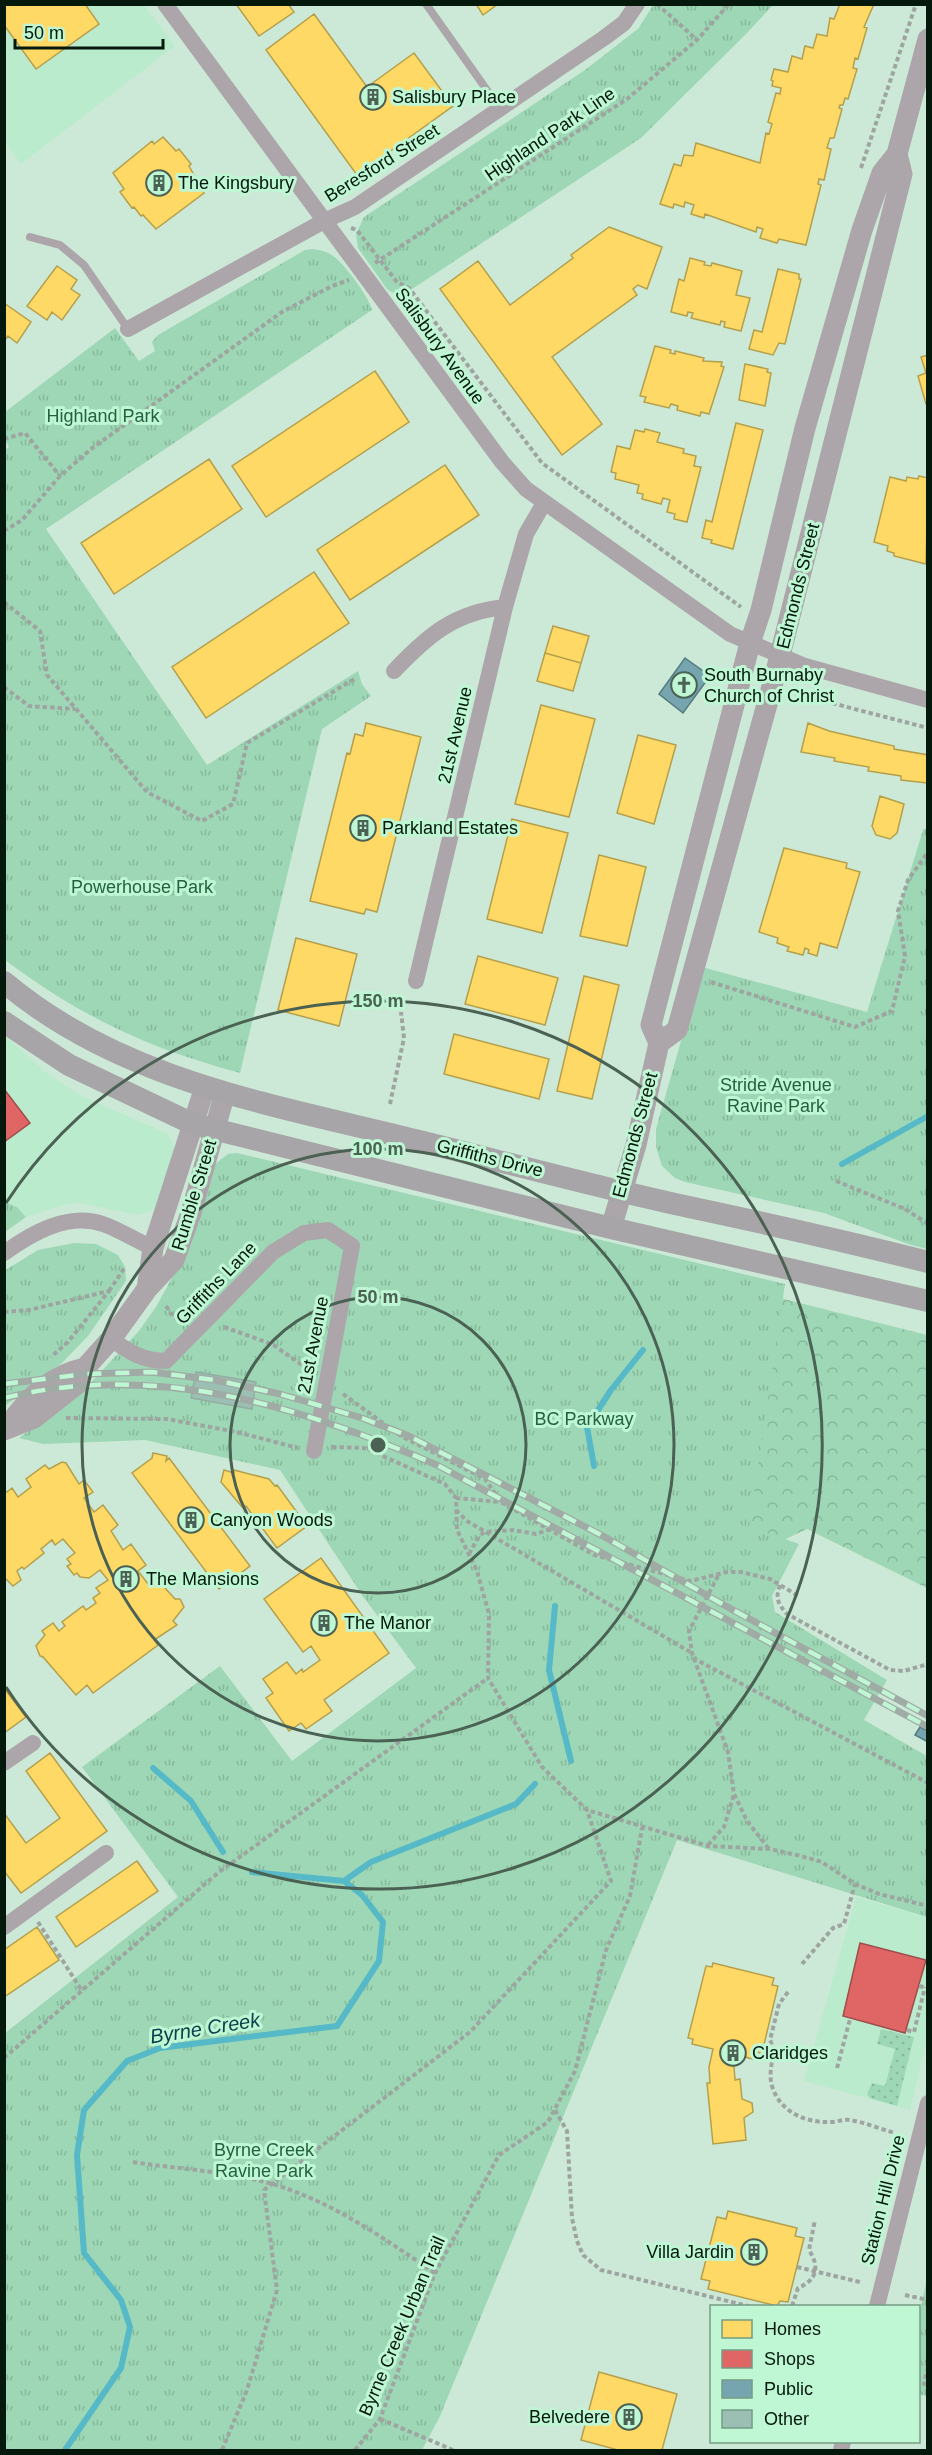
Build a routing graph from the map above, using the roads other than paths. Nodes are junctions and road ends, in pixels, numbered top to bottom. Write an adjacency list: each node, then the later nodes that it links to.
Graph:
1 (165, 4): 7 (street, Salisbury Avenue)
2 (426, 4): 5 (lane)
3 (637, 4): 5 (street, Beresford Street)
4 (927, 39): 6 (street, Edmonds Street)
5 (501, 110): 7 (street, Beresford Street)
6 (897, 154): 12 (street, Edmonds Street); 13 (street, Edmonds Street)
7 (324, 221): 9 (street, Beresford Street); 10 (street, Salisbury Avenue)
8 (30, 237): 9 (lane)
9 (128, 329)
10 (544, 503): 11 (street, 21st Avenue); 12 (street, Salisbury Avenue)
11 (505, 607): 14 (street); 16 (street, 21st Avenue)
12 (750, 643): 13 (street, Salisbury Avenue); 19 (street, Edmonds Street)
13 (780, 657): 15 (street, Salisbury Avenue); 19 (street, Edmonds Street)
14 (394, 671)
15 (927, 699)
16 (416, 981)
17 (4, 982): 20 (main road, Griffiths Drive)
18 (4, 1022): 21 (main road, Griffiths Drive)
19 (659, 1043): 22 (street, Edmonds Street)
20 (215, 1090): 21 (street, Rumble Street); 22 (main road, Griffiths Drive)
21 (204, 1126): 23 (main road, Griffiths Drive); 25 (street, Rumble Street); 28 (street, Rumble Street)
22 (621, 1191): 23 (street, Edmonds Street); 27 (main road, Griffiths Drive)
23 (611, 1228): 29 (main road, Griffiths Drive)
24 (352, 1246): 30 (street, Griffiths Lane); 32 (street, 21st Avenue)
25 (153, 1248): 26 (street); 28 (street, Rumble Street)
26 (4, 1253)
27 (927, 1262)
28 (147, 1288): 30 (street, Rumble Street)
29 (927, 1301)
30 (111, 1339): 31 (street, Rumble Street)
31 (6, 1429)
32 (314, 1451)
33 (33, 1743): 34 (street)
34 (4, 1763)
35 (106, 1853): 36 (street)
36 (7, 1919)
37 (927, 2103): 38 (street, Station Hill Drive)
38 (877, 2305)

